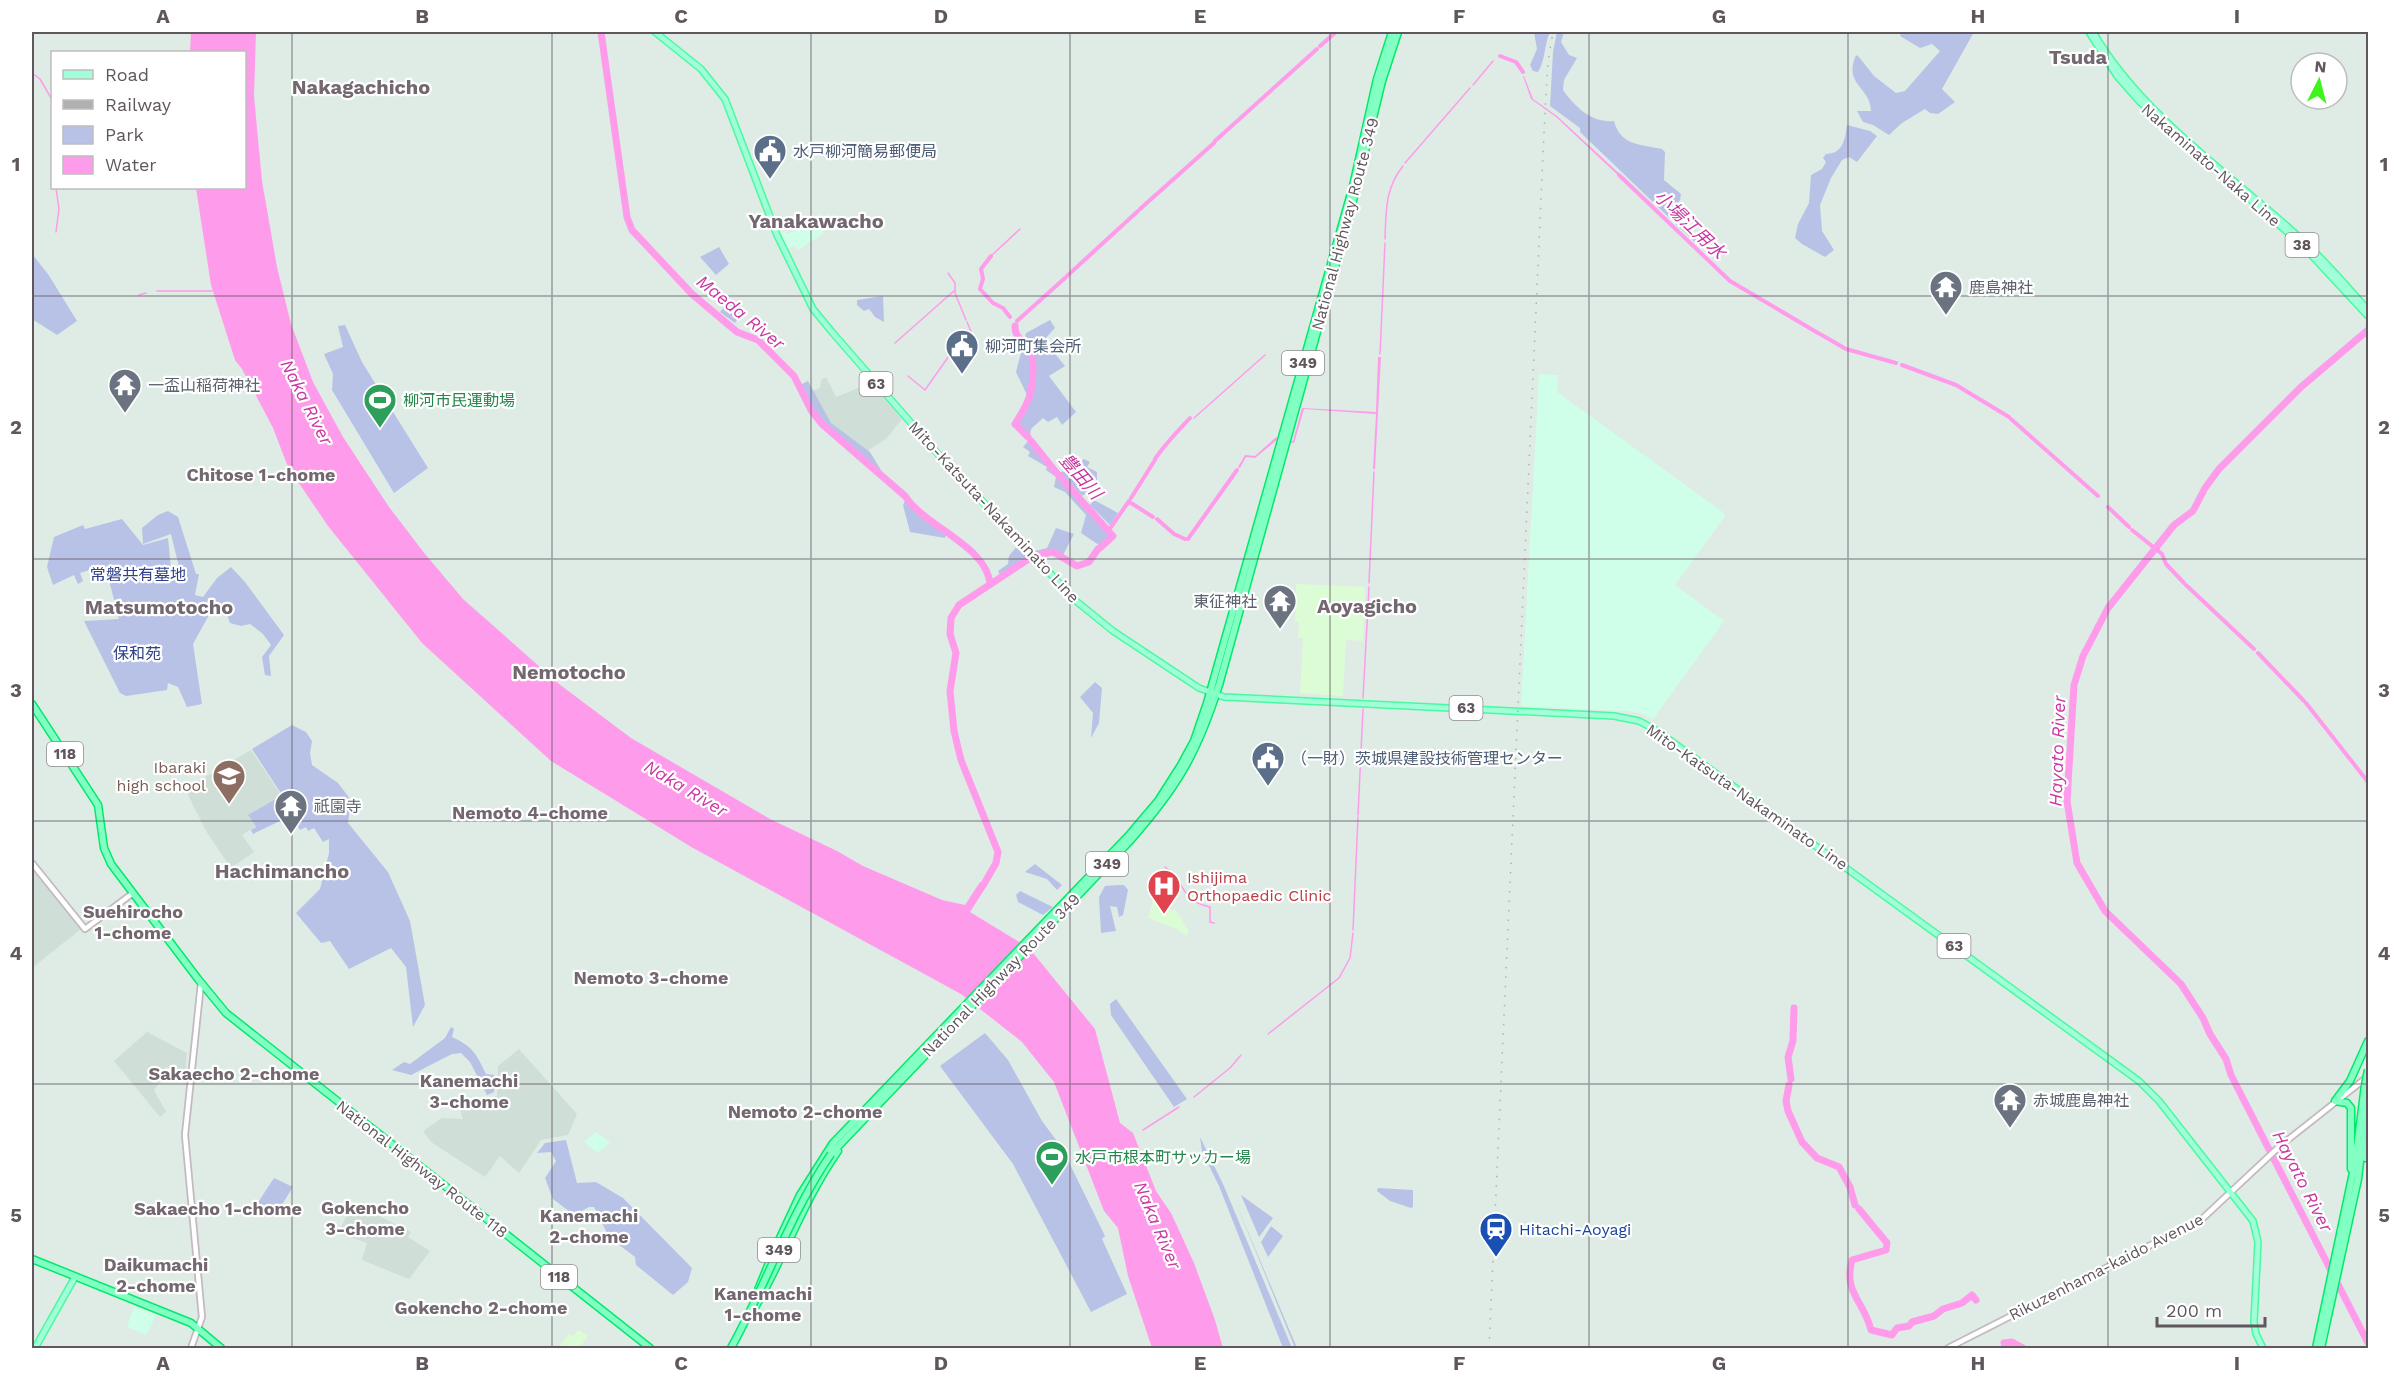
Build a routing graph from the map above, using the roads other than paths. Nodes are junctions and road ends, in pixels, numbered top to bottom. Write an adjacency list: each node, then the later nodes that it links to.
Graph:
1 (655, 32): 8 (main road, Mito-Katsuta-Nakaminato Line / 63)
2 (1392, 32): 8 (highway, National Highway Route 349 / 349)
3 (1398, 32): 8 (highway, National Highway Route 349 / 349)
4 (2089, 32): 7 (main road, Nakaminato-Naka Line / 38)
5 (2093, 32): 6 (main road, Nakaminato-Naka Line / 38)
6 (2368, 310)
7 (2368, 316)
8 (1213, 694): 18 (highway, National Highway Route 349 / 349); 20 (main road, Mito-Katsuta-Nakaminato Line / 63)
9 (32, 704): 11 (highway, 118)
10 (32, 863): 11 (main road)
11 (133, 893): 12 (highway, 118)
12 (201, 983): 26 (main road); 30 (highway, National Highway Route 118 / 118)
13 (2368, 1041): 17 (highway)
14 (2368, 1070): 21 (highway, bridge)
15 (2368, 1077): 17 (main road, Rikuzenhama-kaido Avenue)
16 (2368, 1093): 21 (highway)
17 (2335, 1101): 20 (main road, Rikuzenhama-kaido Avenue); 21 (highway)
18 (848, 1131): 25 (highway, National Highway Route 349 / 349); 25 (highway, National Highway Route 349 / 349); 31 (highway, National Highway Route 349 / 349, bridge)
19 (2368, 1141): 21 (highway)
20 (2231, 1193): 32 (main road, Rikuzenhama-kaido Avenue); 33 (main road, Mito-Katsuta-Nakaminato Line / 63)
21 (2352, 1196): 23 (highway)
22 (32, 1259): 24 (highway)
23 (2337, 1262): 34 (highway); 35 (highway)
24 (75, 1278): 26 (highway); 27 (main road)
25 (747, 1321): 31 (highway, National Highway Route 349 / 349)
26 (200, 1328): 28 (main road); 29 (highway)
27 (35, 1348)
28 (191, 1348)
29 (221, 1348)
30 (650, 1348)
31 (732, 1348)
32 (1948, 1348)
33 (2263, 1348)
34 (2316, 1348)
35 (2321, 1348)

